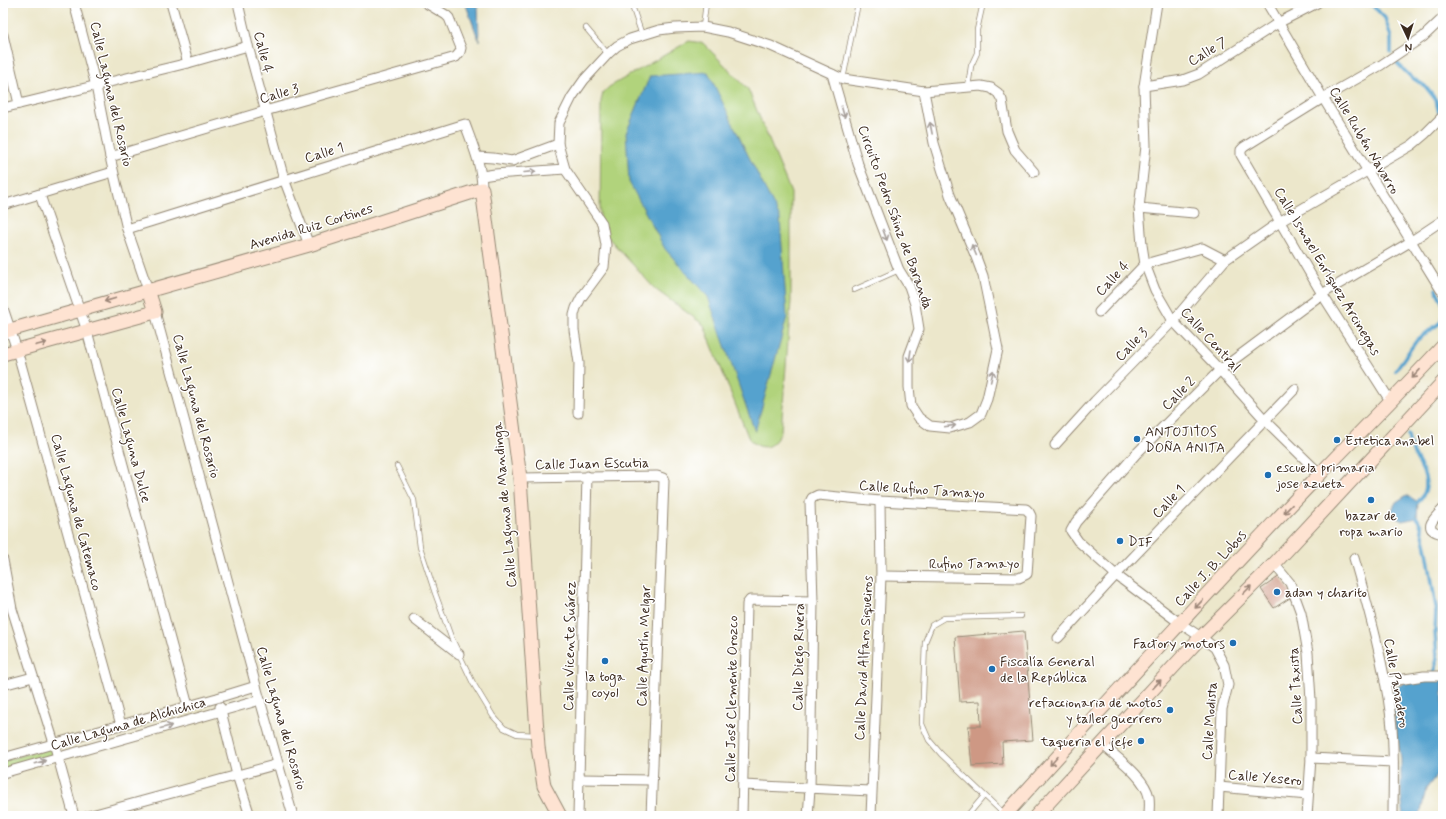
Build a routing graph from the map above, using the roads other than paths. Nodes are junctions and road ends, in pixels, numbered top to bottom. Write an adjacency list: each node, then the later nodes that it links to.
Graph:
1 (74, 3): 23 (street, Calle Laguna del Rosario)
2 (171, 3): 20 (street)
3 (238, 3): 18 (street, Calle 4)
4 (426, 3): 30 (street, Calle 3)
5 (632, 3): 17 (lane)
6 (706, 3): 14 (lane)
7 (858, 3): 22 (lane)
8 (982, 3): 25 (lane)
9 (1157, 3): 24 (street, Calle Central)
10 (1267, 3): 13 (street, Calle Rubén Navarro)
11 (1317, 3): 13 (street, Calle 7)
12 (1443, 18): 27 (street)
13 (1278, 23): 24 (street, Calle 7); 27 (street, Calle Rubén Navarro)
14 (703, 27): 17 (street); 21 (street)
15 (586, 28): 19 (lane)
16 (3, 35): 28 (street)
17 (642, 35): 19 (street)
18 (248, 46): 20 (street); 30 (street, Calle 4)
19 (608, 54): 32 (street)
20 (188, 63): 23 (street)
21 (832, 74): 22 (street); 54 (street, Circuito Pedro Sáinz de Baranda, one-way to 54)
22 (843, 79): 26 (street)
23 (96, 86): 28 (street); 33 (street, Calle Laguna del Rosario)
24 (1144, 86): 45 (street, Calle Central)
25 (968, 88): 26 (street); 39 (street)
26 (924, 91): 54 (street, Circuito Pedro Sáinz de Baranda, one-way to 26)
27 (1323, 98): 37 (street, Calle Rubén Navarro); 48 (street, Calle Ismael Enríquez Arcinegas)
28 (19, 104): 29 (street)
29 (3, 108)
30 (265, 111): 33 (street, Calle 3); 41 (street, Calle 4)
31 (1443, 116): 37 (street, Calle 3)
32 (558, 144): 35 (street); 36 (street)
33 (110, 157): 38 (street, Calle Laguna del Rosario)
34 (478, 157): 35 (street); 41 (street, Calle 1); 42 (street, Calle 1)
35 (512, 161): 40 (street)
36 (565, 169): 40 (street, one-way to 36); 73 (street)
37 (1368, 171): 48 (street, Calle 3); 50 (street, Calle Rubén Navarro)
38 (113, 172): 43 (street); 49 (street, Calle Laguna del Rosario)
39 (1034, 172)
40 (516, 174): 42 (street)
41 (284, 179): 49 (street, Calle 1); 51 (street, Calle 4)
42 (482, 183): 51 (street, Avenida Ruiz Cortines); 79 (street, Calle Laguna de Mandinga)
43 (40, 195): 44 (street); 60 (street, Calle Laguna Dulce)
44 (3, 205)
45 (1139, 208): 46 (street); 53 (street, Calle Central)
46 (1194, 213)
47 (1443, 220): 50 (street, Calle 2)
48 (1281, 221): 52 (street, Calle 3); 58 (street, Calle Ismael Enríquez Arcinegas)
49 (127, 229): 55 (street, Calle Laguna del Rosario)
50 (1410, 242): 57 (street, Calle Rubén Navarro); 58 (street, Calle 2)
51 (309, 245): 55 (street, Avenida Ruiz Cortines)
52 (1225, 260): 53 (street); 63 (street, Calle 3)
53 (1145, 264): 62 (street, Calle 4); 63 (street, Calle Central)
54 (899, 270): 56 (lane)
55 (148, 290): 60 (street, Avenida Ruiz Cortines, one-way to 60); 61 (street, Calle Laguna del Rosario)
56 (854, 290)
57 (1441, 290)
58 (1322, 294): 69 (street, Calle 2); 72 (street, Calle Ismael Enríquez Arcinegas)
59 (3, 308): 64 (street, Calle Laguna de Catemaco)
60 (79, 309): 64 (street, Avenida Ruiz Cortines); 65 (street, Calle Laguna Dulce)
61 (155, 312): 65 (street); 105 (street, Calle Laguna del Rosario)
62 (1099, 312)
63 (1173, 322): 69 (street, Calle Central); 75 (street, Calle 3)
64 (6, 330): 67 (street, Calle Laguna de Catemaco)
65 (87, 331): 67 (street, one-way to 65); 108 (street, Calle Laguna Dulce)
66 (1443, 346): 72 (street, Calle J. B. Lobos, one-way to 72)
67 (17, 350): 68 (street); 110 (street, Calle Laguna de Catemaco)
68 (3, 354)
69 (1220, 370): 74 (street, Calle Central); 85 (street, Calle 2)
70 (1443, 382): 89 (street)
71 (1295, 389): 74 (street, Calle 1)
72 (1391, 402): 77 (street, Calle J. B. Lobos)
73 (578, 413)
74 (1266, 421): 77 (street, Calle Central); 90 (street, Calle 1)
75 (1055, 445)
76 (397, 466): 100 (lane)
77 (1320, 474): 97 (street, Calle J. B. Lobos, one-way to 97)
78 (587, 476): 79 (street, Calle Juan Escutia); 80 (street, Calle Juan Escutia); 121 (street, Calle Vicente Suárez)
79 (520, 478): 111 (street, Calle Laguna de Mandinga)
80 (663, 478): 122 (street, Calle Agustín Melgar)
81 (812, 498): 82 (street, Calle Rufino Tamayo); 92 (street, Calle Diego Rivera)
82 (880, 501): 84 (street, Calle Rufino Tamayo); 91 (street, Calle David Alfaro Siqueiros)
83 (1443, 509): 86 (street)
84 (1029, 512): 91 (street, Rufino Tamayo)
85 (1071, 532): 90 (street, Calle Modista)
86 (1443, 534)
87 (1354, 558): 103 (street, Calle Panadero)
88 (3, 560): 93 (street)
89 (1274, 564): 98 (street, one-way to 89); 116 (street, Calle Taxista)
90 (1116, 575): 97 (street, Calle Modista); 99 (street, Calle 1)
91 (881, 576): 126 (street, Calle David Alfaro Siqueiros)
92 (813, 601): 123 (street, Calle José Clemente Orozco); 125 (street, Calle Diego Rivera)
93 (12, 609): 94 (street); 102 (street)
94 (3, 612)
95 (1021, 616): 128 (lane)
96 (414, 619): 100 (street)
97 (1180, 624): 98 (street, Calle Modista); 140 (street, Calle J. B. Lobos, one-way to 140)
98 (1201, 637): 113 (street, one-way to 98); 124 (street, Calle Modista)
99 (1058, 638)
100 (459, 654): 111 (lane)
101 (1443, 676): 103 (street)
102 (33, 677): 104 (street); 112 (street)
103 (1385, 682): 117 (street, Calle Panadero)
104 (3, 686)
105 (256, 686): 106 (street, Calle Laguna de Alchichica); 107 (street, Calle Laguna del Rosario)
106 (217, 698): 108 (street, Calle Laguna de Alchichica); 109 (street)
107 (260, 700): 109 (street, Calle Laguna de Alchichica); 118 (street, Calle Laguna del Rosario)
108 (188, 706): 110 (street, Calle Laguna de Alchichica)
109 (222, 712): 114 (street, Calle Laguna de Alchichica, one-way to 109); 120 (street)
110 (121, 725): 112 (street, Calle Laguna de Alchichica)
111 (537, 736): 133 (street, Calle Laguna de Mandinga)
112 (54, 744): 114 (street); 115 (street, Calle Laguna de Alchichica)
113 (1102, 744): 141 (street); 142 (street)
114 (57, 757): 119 (street, Calle Laguna de Alchichica, one-way to 114); 129 (street)
115 (3, 758)
116 (1311, 758): 117 (street, Calle Yesero); 127 (street, Calle Taxista)
117 (1393, 762): 145 (street, Calle Panadero)
118 (278, 764): 120 (street); 132 (street, Calle Laguna del Rosario)
119 (3, 773)
120 (237, 775): 130 (street); 131 (street)
121 (580, 779): 122 (street); 134 (street, Calle Vicente Suárez)
122 (652, 780): 135 (street, Calle Agustín Melgar)
123 (743, 785): 125 (street); 136 (street, Calle José Clemente Orozco)
124 (1219, 787): 127 (street, Calle Yesero); 143 (street, Calle Modista)
125 (810, 789): 126 (street); 137 (street, Calle Diego Rivera)
126 (871, 792): 138 (street, Calle David Alfaro Siqueiros)
127 (1308, 795): 144 (street, Calle Taxista)
128 (984, 796): 139 (lane); 140 (lane)
129 (74, 816)
130 (88, 816)
131 (250, 816)
132 (293, 816)
133 (560, 816)
134 (578, 816)
135 (651, 816)
136 (742, 816)
137 (808, 816)
138 (871, 816)
139 (967, 816)
140 (1004, 816)
141 (1036, 816)
142 (1149, 816)
143 (1218, 816)
144 (1306, 816)
145 (1392, 816)

